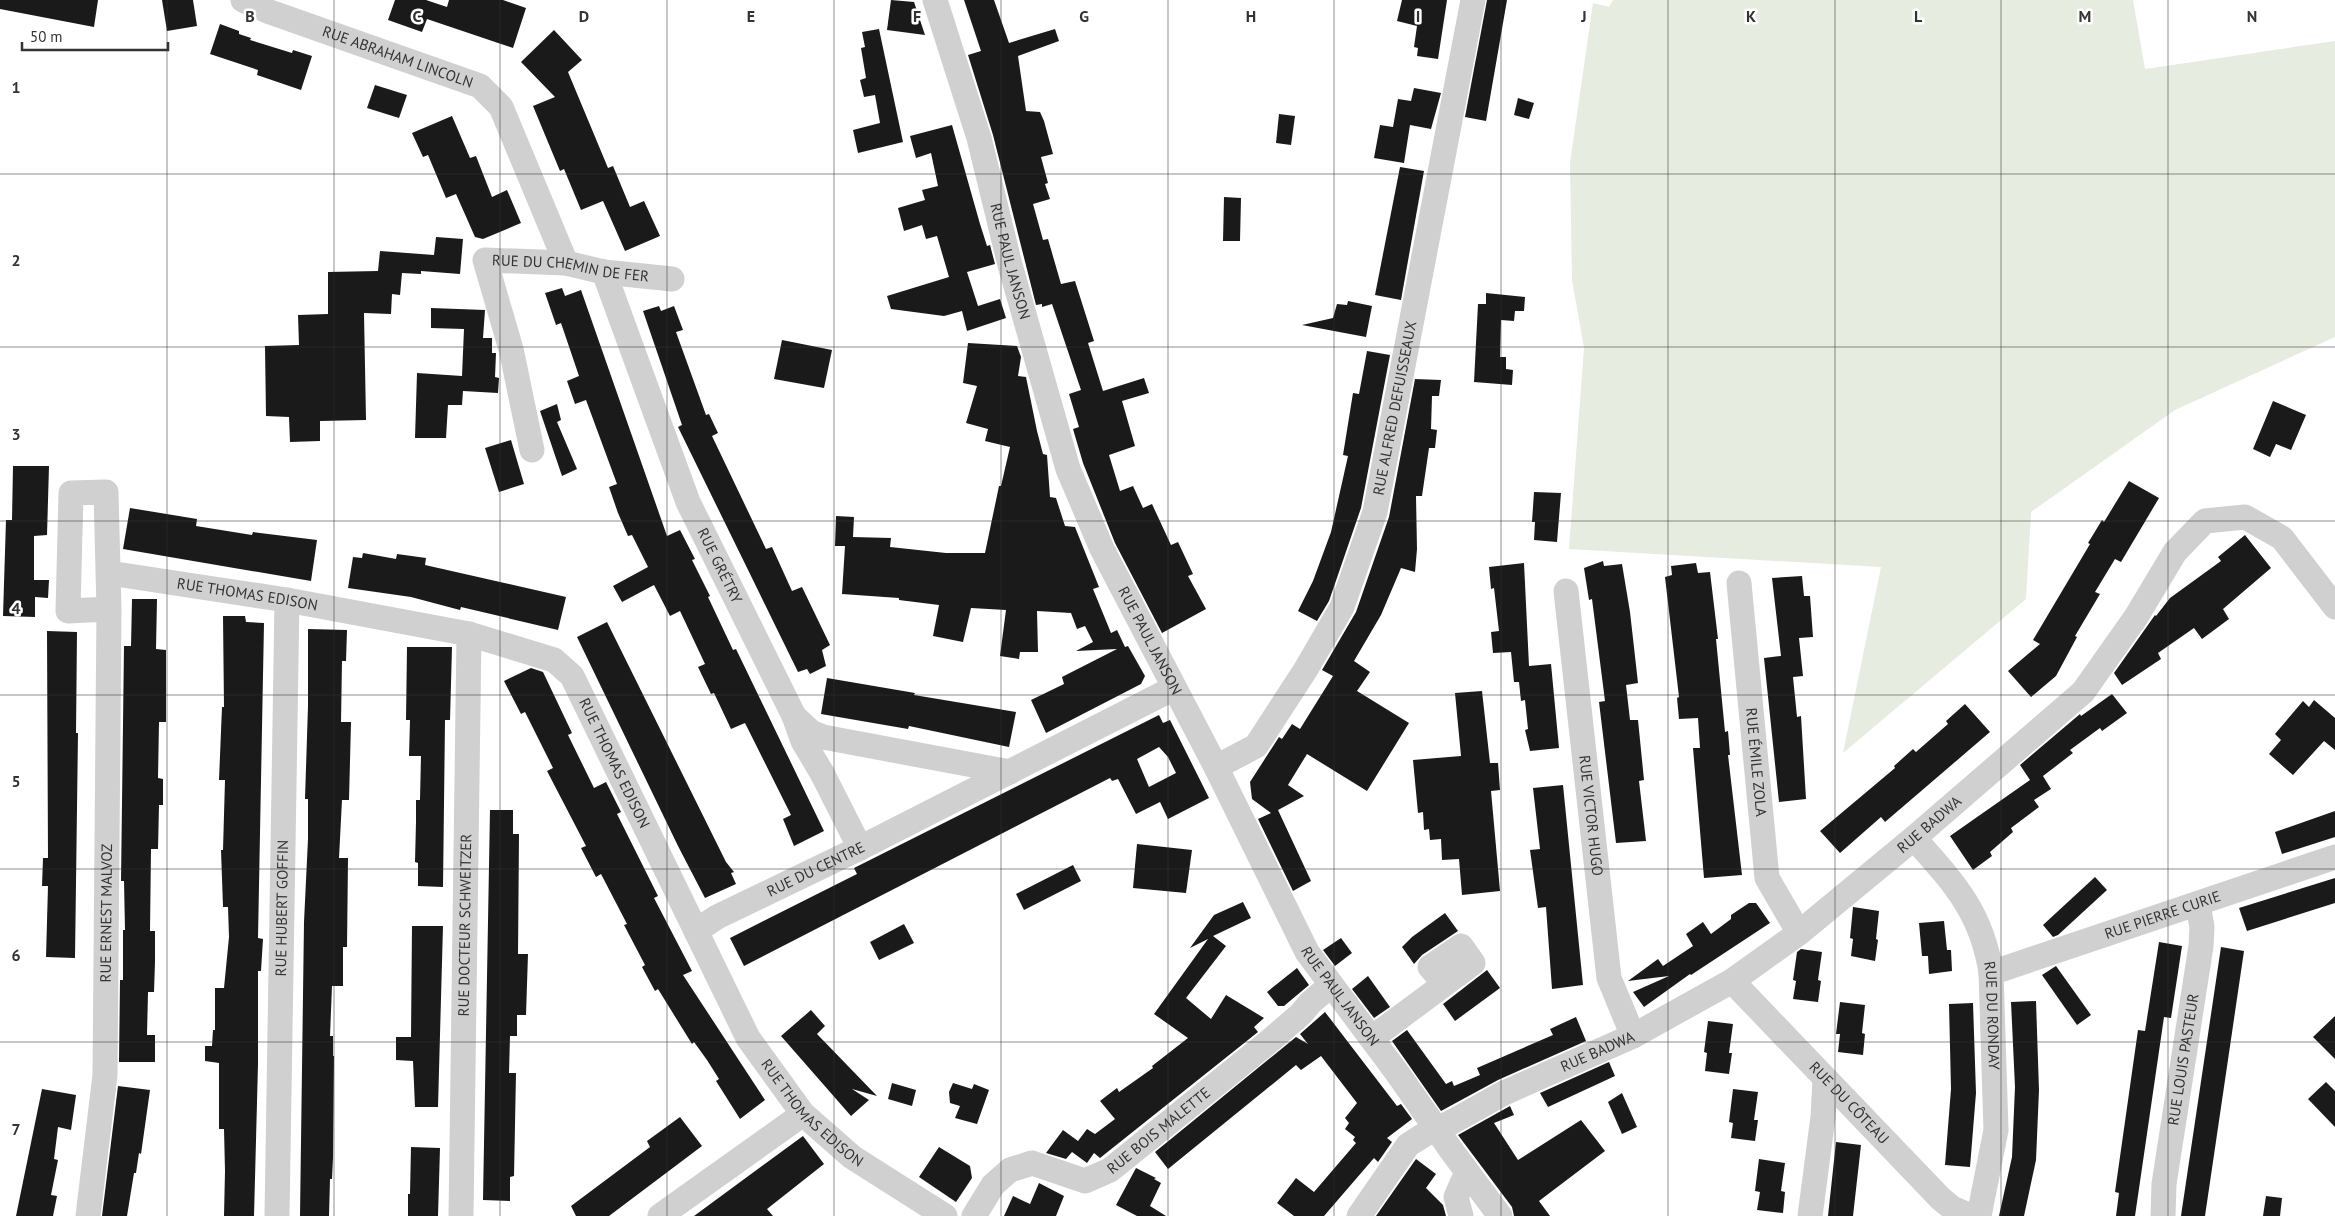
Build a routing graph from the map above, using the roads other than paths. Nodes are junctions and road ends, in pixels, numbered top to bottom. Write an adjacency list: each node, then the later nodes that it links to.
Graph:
1 (243, 0): 4 (street, RUE ABRAHAM LINCOLN)
2 (935, 0): 15 (street, RUE PAUL JANSON)
3 (1473, 0): 19 (street, RUE ALFRED DEFUISSEAUX)
4 (566, 263): 5 (street, RUE DU CHEMIN DE FER); 7 (street, RUE DU CHEMIN DE FER)
5 (604, 272): 6 (street, RUE DU CHEMIN DE FER); 16 (street, RUE GRÉTRY)
6 (672, 280)
7 (532, 450)
8 (109, 573): 11 (street, RUE THOMAS EDISON); 13 (street, RUE ERNEST MALVOZ); 13 (street, RUE ERNEST MALVOZ)
9 (1739, 583): 28 (street, RUE ÉMILE ZOLA)
10 (1566, 591): 33 (street, RUE VICTOR HUGO)
11 (287, 600): 14 (street, RUE THOMAS EDISON); 40 (street, RUE HUBERT GOFFIN)
12 (2335, 607): 23 (street, RUE BADWA)
13 (109, 609): 39 (street, RUE ERNEST MALVOZ)
14 (469, 634): 27 (street, RUE THOMAS EDISON); 41 (street, RUE DOCTEUR SCHWEITZER)
15 (1174, 688): 19 (street, RUE PAUL JANSON); 20 (street, RUE DU CENTRE)
16 (794, 716): 17 (street); 21 (street, RUE GRÉTRY)
17 (848, 742): 18 (street); 21 (street)
18 (941, 759): 20 (street); 22 (street, RUE DU CENTRE)
19 (1216, 767): 31 (street, RUE PAUL JANSON)
20 (1010, 772): 22 (street, RUE DU CENTRE)
21 (828, 783): 24 (street, RUE GRÉTRY)
22 (936, 810): 24 (street, RUE DU CENTRE)
23 (1914, 838): 28 (street, RUE BADWA); 29 (street, RUE DU RONDAY)
24 (860, 848): 27 (street, RUE DU CENTRE)
25 (2335, 857): 26 (street, RUE PIERRE CURIE)
26 (2198, 904): 29 (street, RUE PIERRE CURIE); 51 (street, RUE LOUIS PASTEUR)
27 (696, 931): 36 (street, RUE THOMAS EDISON)
28 (1799, 933): 30 (street, RUE BADWA)
29 (1992, 973): 50 (street, RUE DU RONDAY)
30 (1732, 982): 33 (street, RUE BADWA); 35 (street, RUE DU CÔTEAU)
31 (1332, 984): 34 (street, RUE PAUL JANSON); 44 (street, RUE BOIS MALETTE)
32 (1445, 984): 34 (street)
33 (1633, 1036): 37 (street, RUE BADWA)
34 (1372, 1038): 37 (street, RUE PAUL JANSON)
35 (1825, 1080): 48 (street); 49 (street, RUE DU CÔTEAU)
36 (803, 1114): 42 (street); 43 (street, RUE THOMAS EDISON)
37 (1435, 1128): 38 (street, RUE PAUL JANSON); 45 (street, RUE BADWA)
38 (1467, 1172): 46 (street); 47 (street, RUE PAUL JANSON)
39 (88, 1216)
40 (277, 1216)
41 (461, 1216)
42 (660, 1216)
43 (945, 1216)
44 (974, 1216)
45 (1359, 1216)
46 (1460, 1216)
47 (1500, 1216)
48 (1810, 1216)
49 (1971, 1216)
50 (1980, 1216)
51 (2163, 1216)

